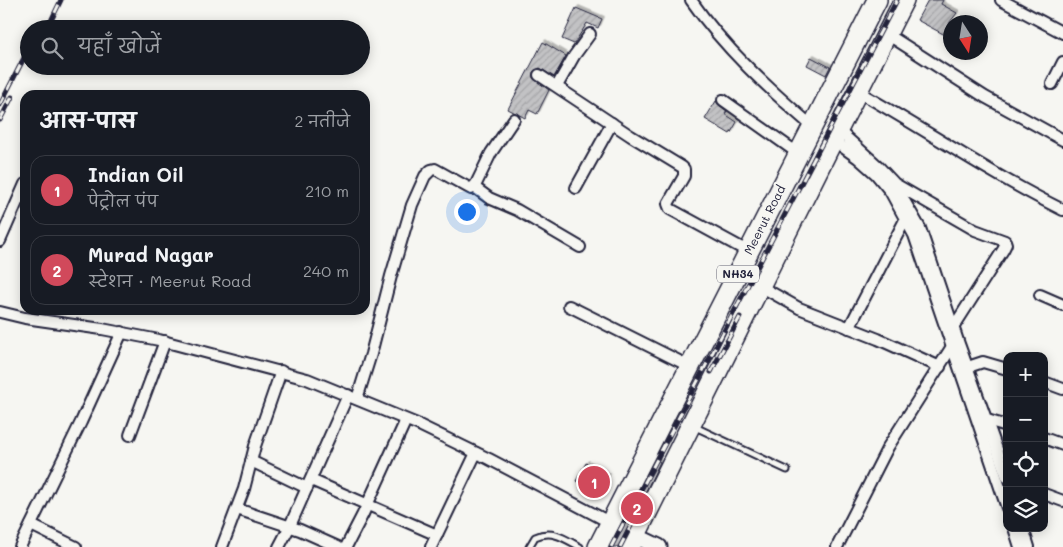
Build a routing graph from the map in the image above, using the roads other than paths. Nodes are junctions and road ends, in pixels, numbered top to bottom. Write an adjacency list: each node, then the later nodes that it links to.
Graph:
1 (691, 0): 16 (street)
2 (878, 0): 16 (highway, Meerut Road / NH34)
3 (904, 0): 7 (highway, Meerut Road / NH34)
4 (1001, 0): 5 (street)
5 (1063, 33)
6 (590, 34): 11 (street)
7 (887, 34): 12 (highway, Meerut Road / NH34); 18 (street)
8 (1063, 62): 10 (street)
9 (539, 75): 11 (street)
10 (1052, 84)
11 (556, 86): 15 (street)
12 (857, 91): 17 (highway, Meerut Road / NH34); 24 (street)
13 (722, 100): 19 (street)
14 (514, 119): 21 (street)
15 (612, 123): 22 (street); 28 (street)
16 (813, 127): 19 (highway, Meerut Road / NH34)
17 (835, 135): 20 (street); 25 (street); 29 (highway, Meerut Road / NH34)
18 (1063, 140)
19 (799, 154): 28 (highway, Meerut Road / NH34)
20 (894, 183): 31 (street); 36 (street)
21 (474, 187): 27 (street); 47 (street)
22 (576, 188)
23 (20, 195): 26 (street)
24 (1063, 210)
25 (906, 218): 31 (street); 35 (street)
26 (0, 241)
27 (580, 247)
28 (749, 252): 40 (highway, Meerut Road / NH34)
29 (760, 286): 35 (street); 49 (highway, Meerut Road / NH34)
30 (1040, 295): 32 (street)
31 (938, 297): 36 (street); 39 (street)
32 (1063, 305)
33 (568, 306): 40 (street)
34 (0, 312): 37 (street)
35 (849, 328): 41 (street)
36 (953, 328): 42 (street)
37 (122, 332): 38 (street); 68 (street)
38 (165, 341): 44 (street); 52 (street)
39 (951, 348): 41 (street); 50 (street)
40 (691, 367): 54 (highway, Meerut Road / NH34)
41 (940, 367): 86 (street)
42 (968, 367): 43 (street); 50 (street)
43 (1003, 368)
44 (282, 371): 47 (street); 58 (street)
45 (1048, 383): 46 (street)
46 (1063, 389)
47 (352, 397): 48 (street); 61 (street)
48 (406, 420): 56 (street); 65 (street)
49 (691, 425): 57 (highway, Meerut Road / NH34); 60 (lane)
50 (985, 426): 51 (street); 59 (street); 62 (street)
51 (1003, 426)
52 (130, 435)
53 (1048, 439): 55 (street)
54 (652, 442): 57 (highway); 67 (highway, Meerut Road / NH34)
55 (1063, 445)
56 (476, 453): 67 (street); 72 (street)
57 (676, 455): 73 (highway, Meerut Road / NH34)
58 (251, 461): 61 (street); 66 (street)
59 (1003, 468)
60 (787, 470)
61 (309, 484): 65 (street); 69 (street)
62 (1003, 493)
63 (1048, 495): 64 (street)
64 (1063, 501)
65 (368, 504): 72 (street); 80 (street)
66 (237, 509): 69 (street); 77 (street)
67 (611, 523): 84 (highway, Meerut Road / NH34)
68 (31, 525): 75 (street); 76 (street)
69 (290, 527): 78 (street); 79 (street)
70 (1017, 532): 74 (street)
71 (1024, 532): 74 (street)
72 (437, 535): 81 (street)
73 (633, 541): 85 (street)
74 (1026, 546): 87 (street)
75 (20, 547)
76 (76, 547)
77 (222, 547)
78 (279, 547)
79 (338, 547)
80 (346, 547)
81 (431, 547)
82 (529, 547): 83 (lane)
83 (580, 547)
84 (598, 547)
85 (659, 547)
86 (837, 547)
87 (1040, 547)

